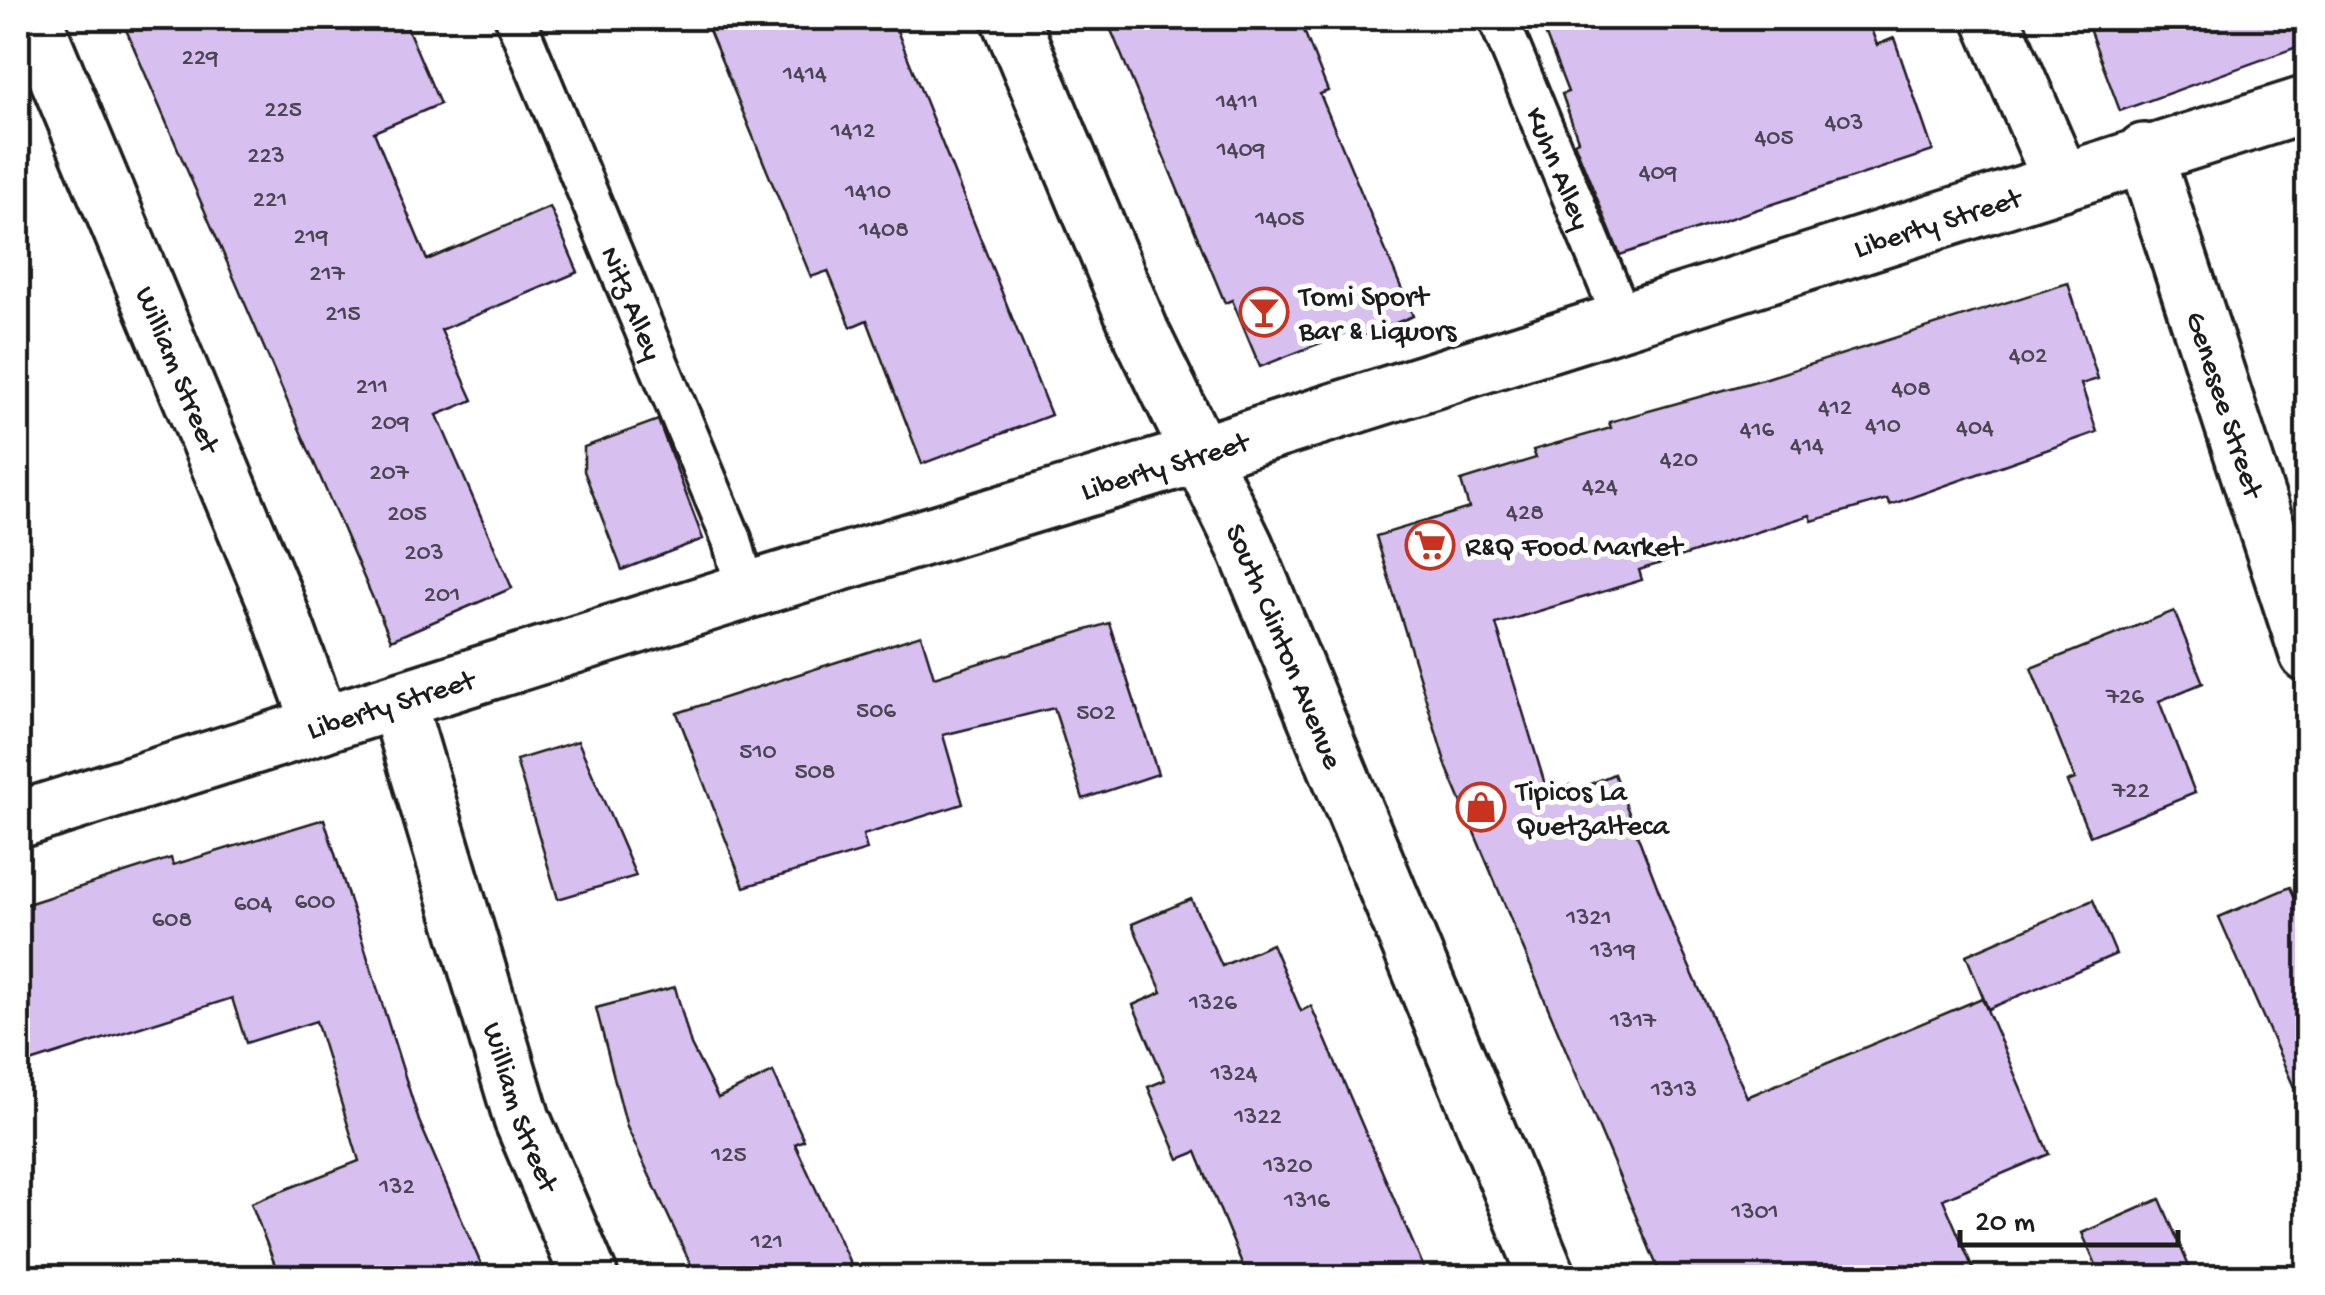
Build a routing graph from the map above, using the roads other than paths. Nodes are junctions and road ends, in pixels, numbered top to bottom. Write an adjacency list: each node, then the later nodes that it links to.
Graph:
1 (33, 18): 14 (street, William Street)
2 (516, 18): 11 (lane, Nitz Alley)
3 (1010, 18): 10 (street, South Clinton Avenue)
4 (1498, 18): 9 (lane, Kuhn Alley)
5 (1991, 18): 8 (street)
6 (2308, 104): 7 (street, Liberty Street)
7 (2144, 152): 8 (street, Liberty Street); 12 (street, Genesee Street)
8 (2062, 182): 9 (street, Liberty Street)
9 (1623, 320): 10 (street, Liberty Street)
10 (1200, 454): 11 (street, Liberty Street); 17 (street, South Clinton Avenue)
11 (746, 591): 13 (street, Liberty Street)
12 (2308, 654)
13 (398, 703): 14 (street, Liberty Street); 16 (street, William Street)
14 (321, 724): 15 (street, Liberty Street)
15 (18, 820)
16 (590, 1278)
17 (1548, 1278)

